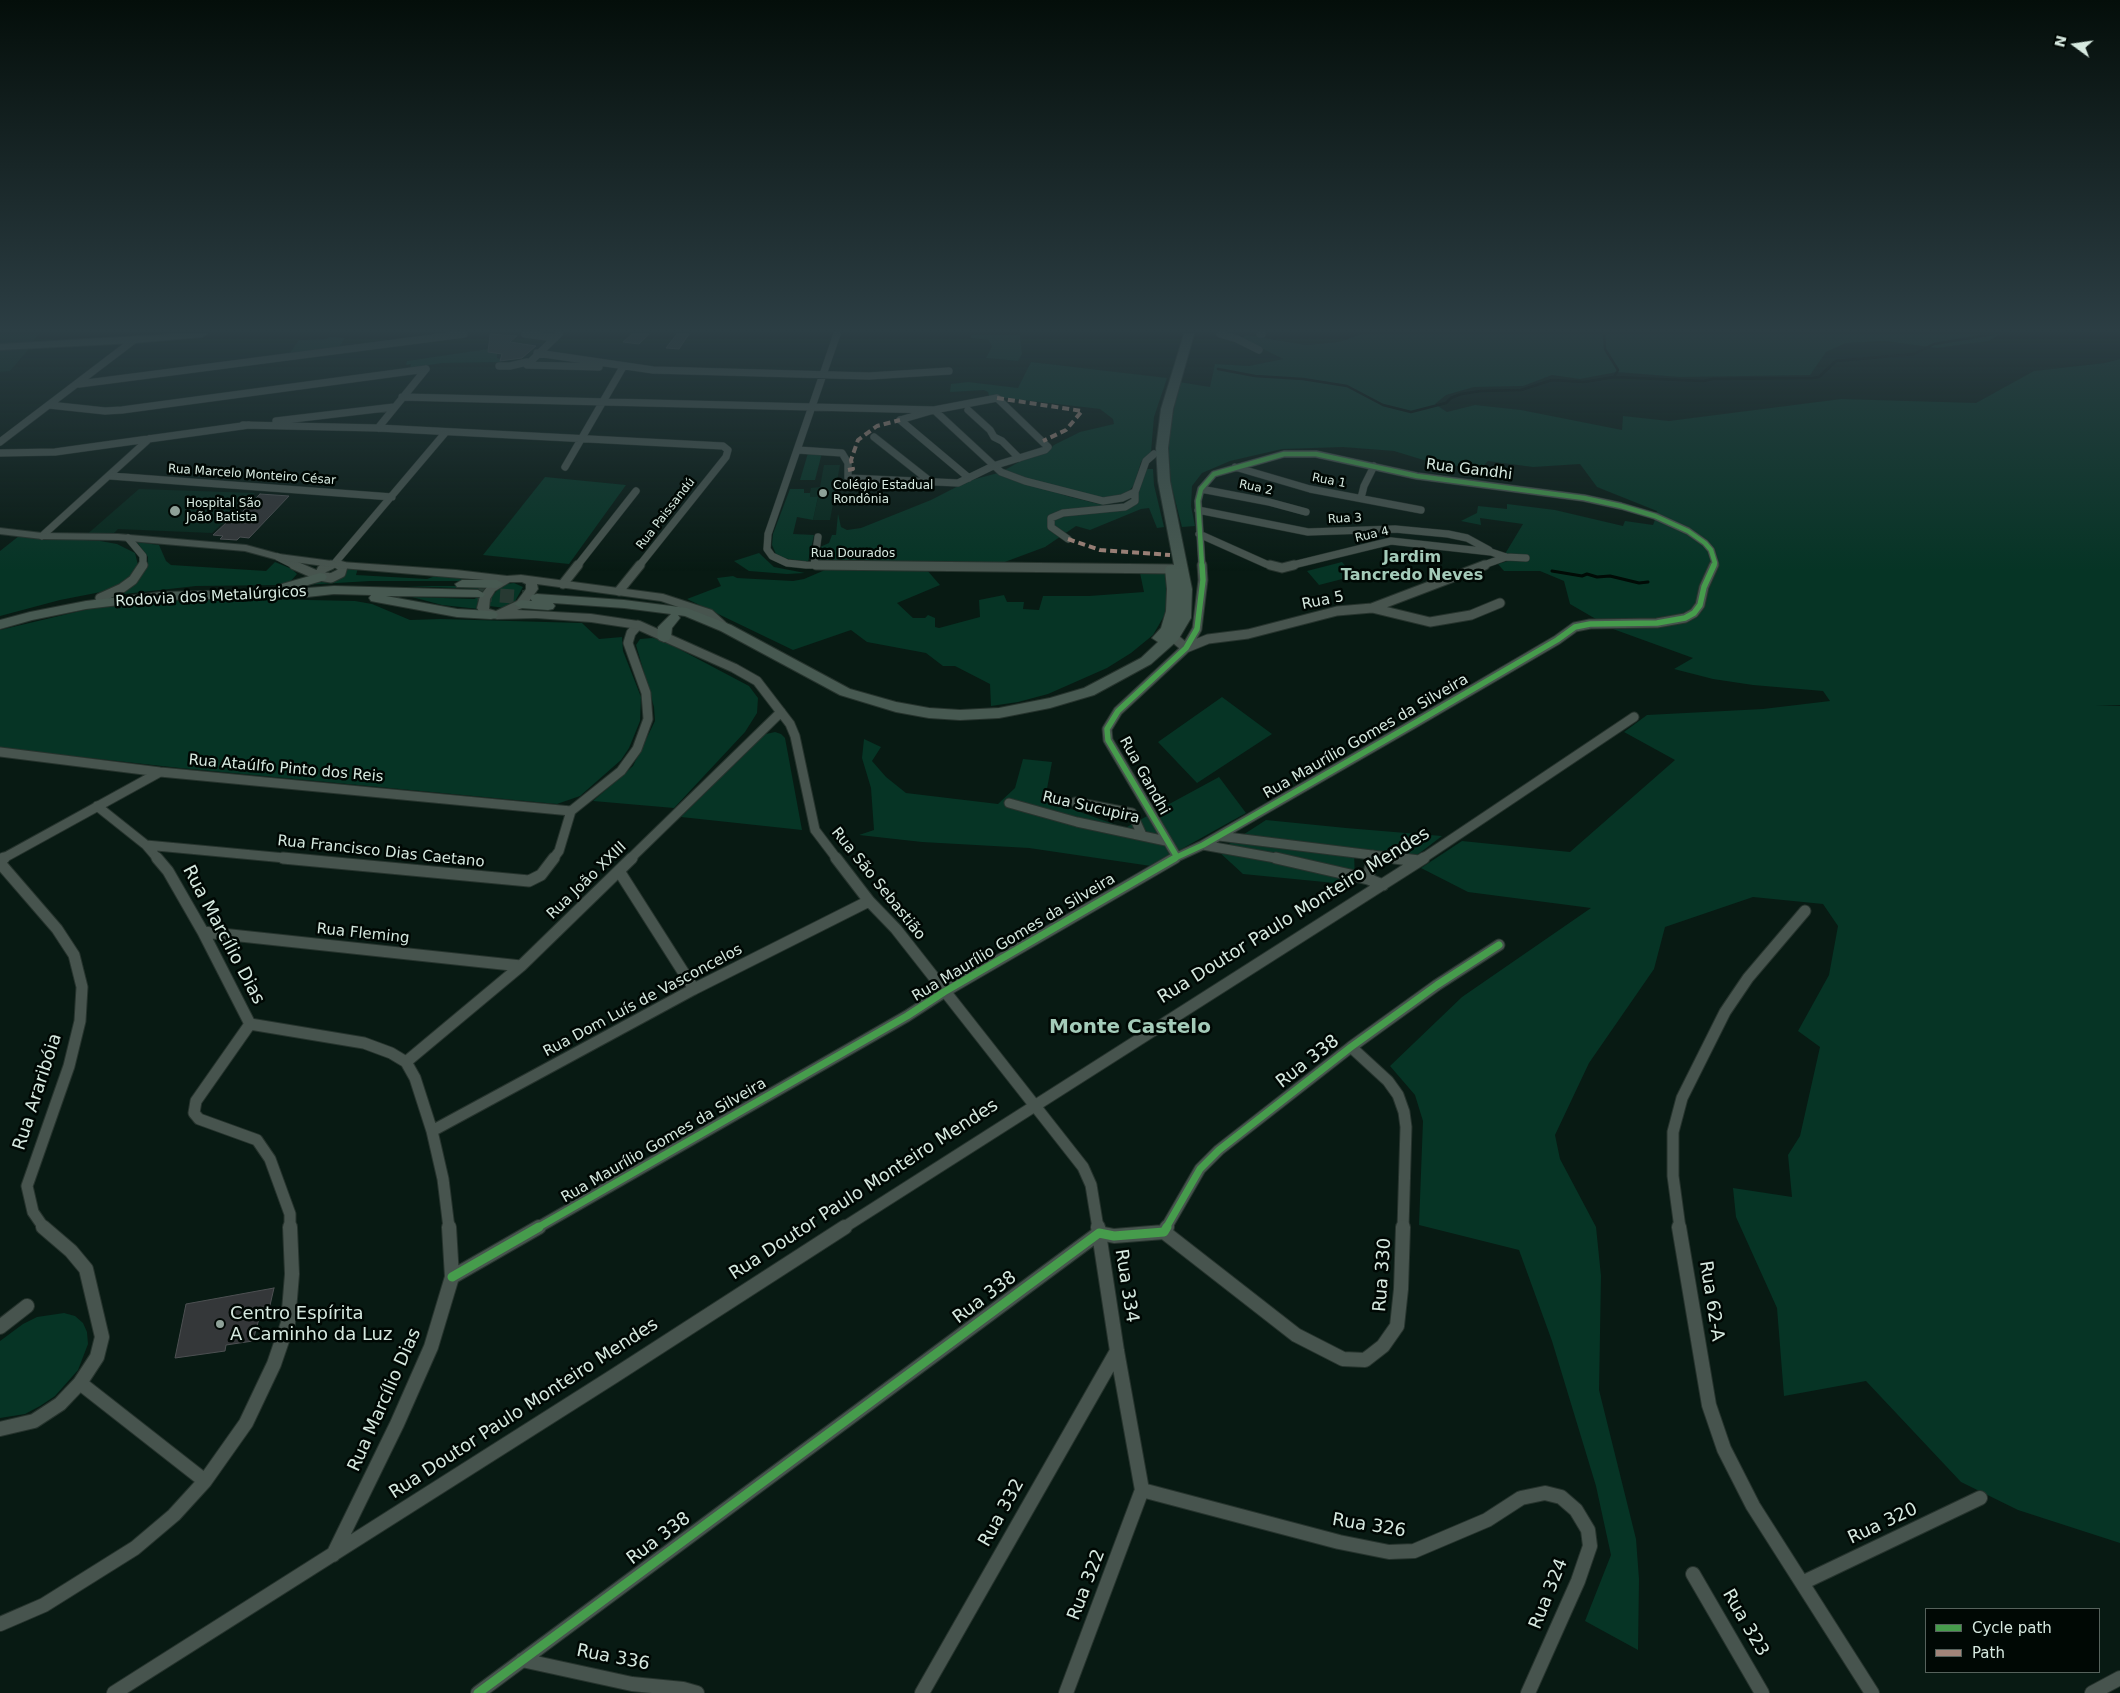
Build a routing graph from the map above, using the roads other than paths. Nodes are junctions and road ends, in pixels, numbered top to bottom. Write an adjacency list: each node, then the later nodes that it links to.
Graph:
1 (38, 413): 18 (street)
2 (344, 413): 12 (street)
3 (389, 413): 13 (street)
4 (596, 413): 17 (street)
5 (811, 413): 19 (street, Rua Dourados)
6 (924, 413): 28 (street)
7 (937, 413): 23 (street)
8 (971, 413): 22 (street)
9 (1013, 413): 22 (street)
10 (1158, 413): 21 (main road)
11 (1166, 413): 75 (main road)
12 (243, 425): 13 (street); 16 (street)
13 (378, 428): 14 (street)
14 (445, 432): 17 (street); 33 (street)
15 (874, 437): 29 (street)
16 (150, 439): 20 (street); 27 (street)
17 (581, 439): 25 (street); 59 (street, Rua Paissandú)
18 (0, 442)
19 (798, 450): 29 (street); 49 (street, Rua Dourados)
20 (0, 454)
21 (1154, 454): 32 (street); 50 (main road)
22 (1019, 458): 23 (street)
23 (993, 466): 28 (street); 32 (street)
24 (1374, 466): 26 (street, Rua Gandhi); 34 (street); 70 (street, Rua Gandhi)
25 (565, 467)
26 (1234, 467): 30 (street, Rua Gandhi); 34 (street, Rua 1)
27 (111, 476): 33 (street, Rua Marcelo Monteiro César); 40 (street)
28 (969, 478): 29 (street)
29 (932, 482)
30 (1201, 488): 35 (street, Rua Gandhi); 37 (street, Rua 2)
31 (636, 491): 55 (street)
32 (1135, 492): 43 (street)
33 (392, 497): 48 (street)
34 (1361, 498): 36 (street, Rua 1)
35 (1198, 510): 39 (street, Rua Gandhi); 44 (street, Rua 3)
36 (1421, 510)
37 (1306, 512)
38 (0, 531): 40 (street)
39 (1199, 534): 44 (street, Rua 4); 76 (street, Rua Gandhi)
40 (42, 536): 42 (street)
41 (818, 537): 49 (street)
42 (128, 538): 45 (street); 61 (street)
43 (1068, 539)
44 (1492, 552): 46 (street, Rua 4)
45 (278, 557): 48 (street); 51 (street)
46 (1506, 557): 47 (street, Rua 4); 65 (street, Rua 5)
47 (1526, 558)
48 (335, 565): 52 (street); 52 (street); 54 (street)
49 (814, 565): 50 (street, Rua Dourados)
50 (1172, 568): 77 (main road)
51 (301, 569): 52 (street); 56 (main road)
52 (320, 576): 56 (main road)
53 (526, 579): 54 (street); 55 (street); 64 (street)
54 (502, 582): 57 (main road); 67 (street)
55 (563, 584): 59 (street)
56 (286, 588): 57 (main road, Rodovia dos Metalúrgicos); 61 (main road, Rodovia dos Metalúrgicos)
57 (308, 590): 58 (main road, Rodovia dos Metalúrgicos); 67 (main road); 71 (main road, Rodovia dos Metalúrgicos)
58 (334, 590): 60 (main road, Rodovia dos Metalúrgicos)
59 (619, 591): 73 (street)
60 (478, 594)
61 (100, 598): 69 (main road, Rodovia dos Metalúrgicos)
62 (537, 598): 73 (main road)
63 (1500, 603): 65 (street)
64 (519, 605): 66 (street, Rua São Sebastião); 67 (street); 68 (main road)
65 (1372, 608): 76 (street, Rua 5)
66 (536, 614): 67 (street, Rua São Sebastião); 72 (street, Rua São Sebastião)
67 (494, 615)
68 (673, 618): 73 (main road); 74 (main road)
69 (0, 621)
70 (1590, 624): 87 (street, Rua Maurílio Gomes da Silveira)
71 (0, 625)
72 (638, 625): 74 (street, Rua São Sebastião); 85 (street)
73 (726, 628): 77 (main road)
74 (664, 637): 78 (street, Rua São Sebastião)
75 (1173, 637): 76 (street); 77 (main road)
76 (1186, 648): 88 (street, Rua Gandhi)
77 (1050, 703)
78 (781, 712): 95 (street, Rua João XXIII); 98 (street, Rua São Sebastião)
79 (1634, 717): 93 (street, Rua Doutor Paulo Monteiro Mendes)
80 (0, 752): 81 (street, Rua Ataúlfo Pinto dos Reis)
81 (160, 772): 84 (street); 85 (street, Rua Ataúlfo Pinto dos Reis)
82 (1075, 802): 86 (street)
83 (1009, 803): 86 (street, Rua Sucupira)
84 (98, 806): 89 (street, Rua Marcílio Dias); 94 (street)
85 (571, 811): 89 (street, Rua Francisco Dias Caetano)
86 (1142, 835): 88 (street, Rua Sucupira)
87 (1219, 836): 90 (street, Rua Maurílio Gomes da Silveira); 91 (street)
88 (1166, 841): 92 (street, Rua Gandhi)
89 (146, 845): 100 (street, Rua Marcílio Dias)
90 (1203, 845): 92 (street, Rua Maurílio Gomes da Silveira); 96 (street)
91 (1373, 855): 93 (street); 96 (street)
92 (1176, 858): 104 (street, Rua Maurílio Gomes da Silveira)
93 (1419, 861): 97 (street, Rua Doutor Paulo Monteiro Mendes)
94 (0, 862): 116 (street, Rua Araribóia)
95 (619, 872): 102 (street, Rua João XXIII); 103 (street)
96 (1368, 879): 97 (street)
97 (1382, 885): 108 (street, Rua Doutor Paulo Monteiro Mendes)
98 (869, 901): 103 (street, Rua Dom Luís de Vasconcelos); 104 (street, Rua São Sebastião)
99 (1805, 911): 124 (street, Rua 62-A)
100 (202, 932): 102 (street, Rua Fleming); 105 (street, Rua Marcílio Dias)
101 (1499, 945): 106 (street, Rua 338)
102 (521, 966): 107 (street, Rua João XXIII)
103 (694, 989): 109 (street, Rua Dom Luís de Vasconcelos)
104 (944, 992): 108 (street, Rua São Sebastião); 112 (street, Rua Maurílio Gomes da Silveira)
105 (250, 1024): 107 (street, Rua Marcílio Dias); 118 (street)
106 (1351, 1047): 110 (street, Rua 338); 110 (street, Rua 330)
107 (406, 1062): 109 (street, Rua Marcílio Dias)
108 (1035, 1104): 111 (street, Rua 334); 122 (street, Rua Doutor Paulo Monteiro Mendes)
109 (432, 1131): 112 (street, Rua Marcílio Dias)
110 (1164, 1232): 111 (street)
111 (1099, 1233): 115 (street, Rua 334); 126 (street, Rua 338)
112 (452, 1277): 122 (street, Rua Marcílio Dias)
113 (26, 1306): 114 (street)
114 (0, 1327)
115 (1117, 1352): 119 (street, Rua 334); 131 (street, Rua 332)
116 (80, 1383): 117 (street, Rua Araribóia); 118 (street)
117 (0, 1429)
118 (205, 1481): 125 (street)
119 (1142, 1490): 121 (street, Rua 326); 132 (street, Rua 322)
120 (1980, 1498): 124 (street, Rua 320)
121 (1576, 1510): 133 (street, Rua 324)
122 (333, 1555): 128 (street, Rua Doutor Paulo Monteiro Mendes)
123 (1693, 1574): 134 (street, Rua 323)
124 (1802, 1583): 135 (street, Rua 62-A)
125 (0, 1624)
126 (522, 1660): 129 (street, Rua 338); 130 (street, Rua 336)
127 (2120, 1678): 136 (street)
128 (114, 1693)
129 (478, 1693)
130 (697, 1693)
131 (922, 1693)
132 (1066, 1693)
133 (1528, 1693)
134 (1762, 1693)
135 (1872, 1693)
136 (2092, 1693)

